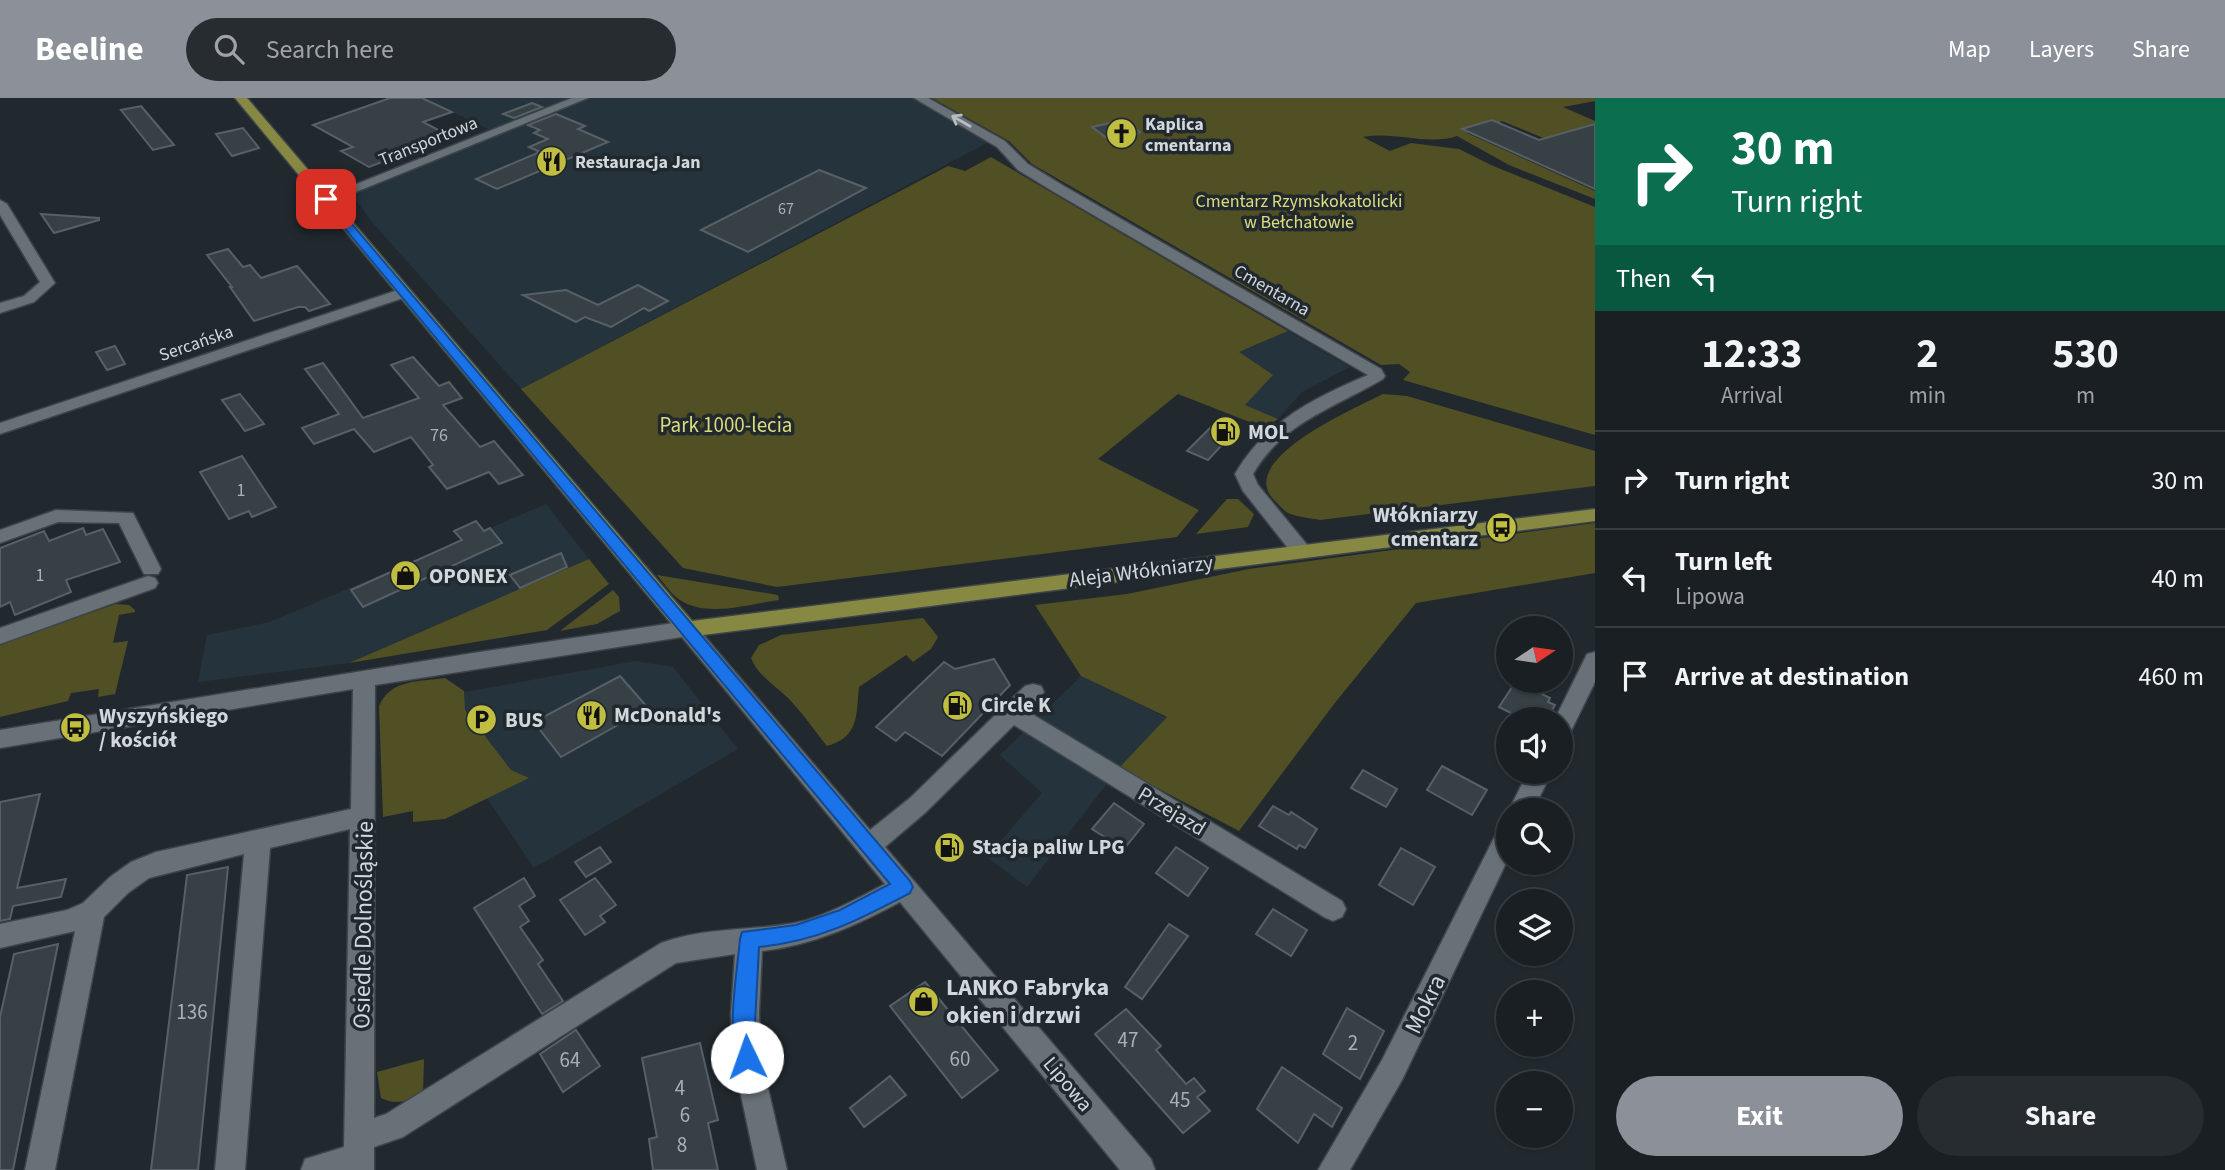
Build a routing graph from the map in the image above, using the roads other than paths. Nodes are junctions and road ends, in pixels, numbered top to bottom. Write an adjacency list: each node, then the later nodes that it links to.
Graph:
1 (241, 98): 4 (main road, Lipowa)
2 (582, 98): 4 (street, Transportowa)
3 (920, 98): 11 (street, Cmentarna, one-way to 3)
4 (326, 199): 6 (main road, Lipowa)
5 (0, 204): 7 (street)
6 (404, 293): 8 (street, Sercańska); 12 (main road, Lipowa)
7 (0, 308)
8 (0, 429)
9 (1595, 515): 11 (main road, Aleja Włókniarzy)
10 (0, 537): 13 (street)
11 (1302, 552): 12 (main road, Aleja Włókniarzy)
12 (687, 629): 15 (street); 22 (street, Lipowa)
13 (0, 636)
14 (1595, 660): 17 (street)
15 (364, 679): 19 (street); 20 (street, Osiedle Dolnośląskie)
16 (1034, 692): 18 (street)
17 (1572, 707)
18 (1012, 713): 22 (street); 25 (street, Przejazd)
19 (0, 739)
20 (364, 816): 21 (street); 29 (street, Osiedle Dolnośląskie)
21 (258, 840): 26 (street); 31 (street)
22 (869, 845): 24 (street, Lipowa)
23 (1496, 859): 35 (street, Mokra)
24 (903, 887): 28 (street); 34 (street, Lipowa)
25 (1333, 909)
26 (92, 911): 27 (street); 30 (street)
27 (0, 936)
28 (750, 939): 29 (street); 33 (street)
29 (359, 1155): 32 (street)
30 (40, 1170)
31 (230, 1170)
32 (316, 1170)
33 (772, 1170)
34 (1140, 1170)
35 (1333, 1170)

